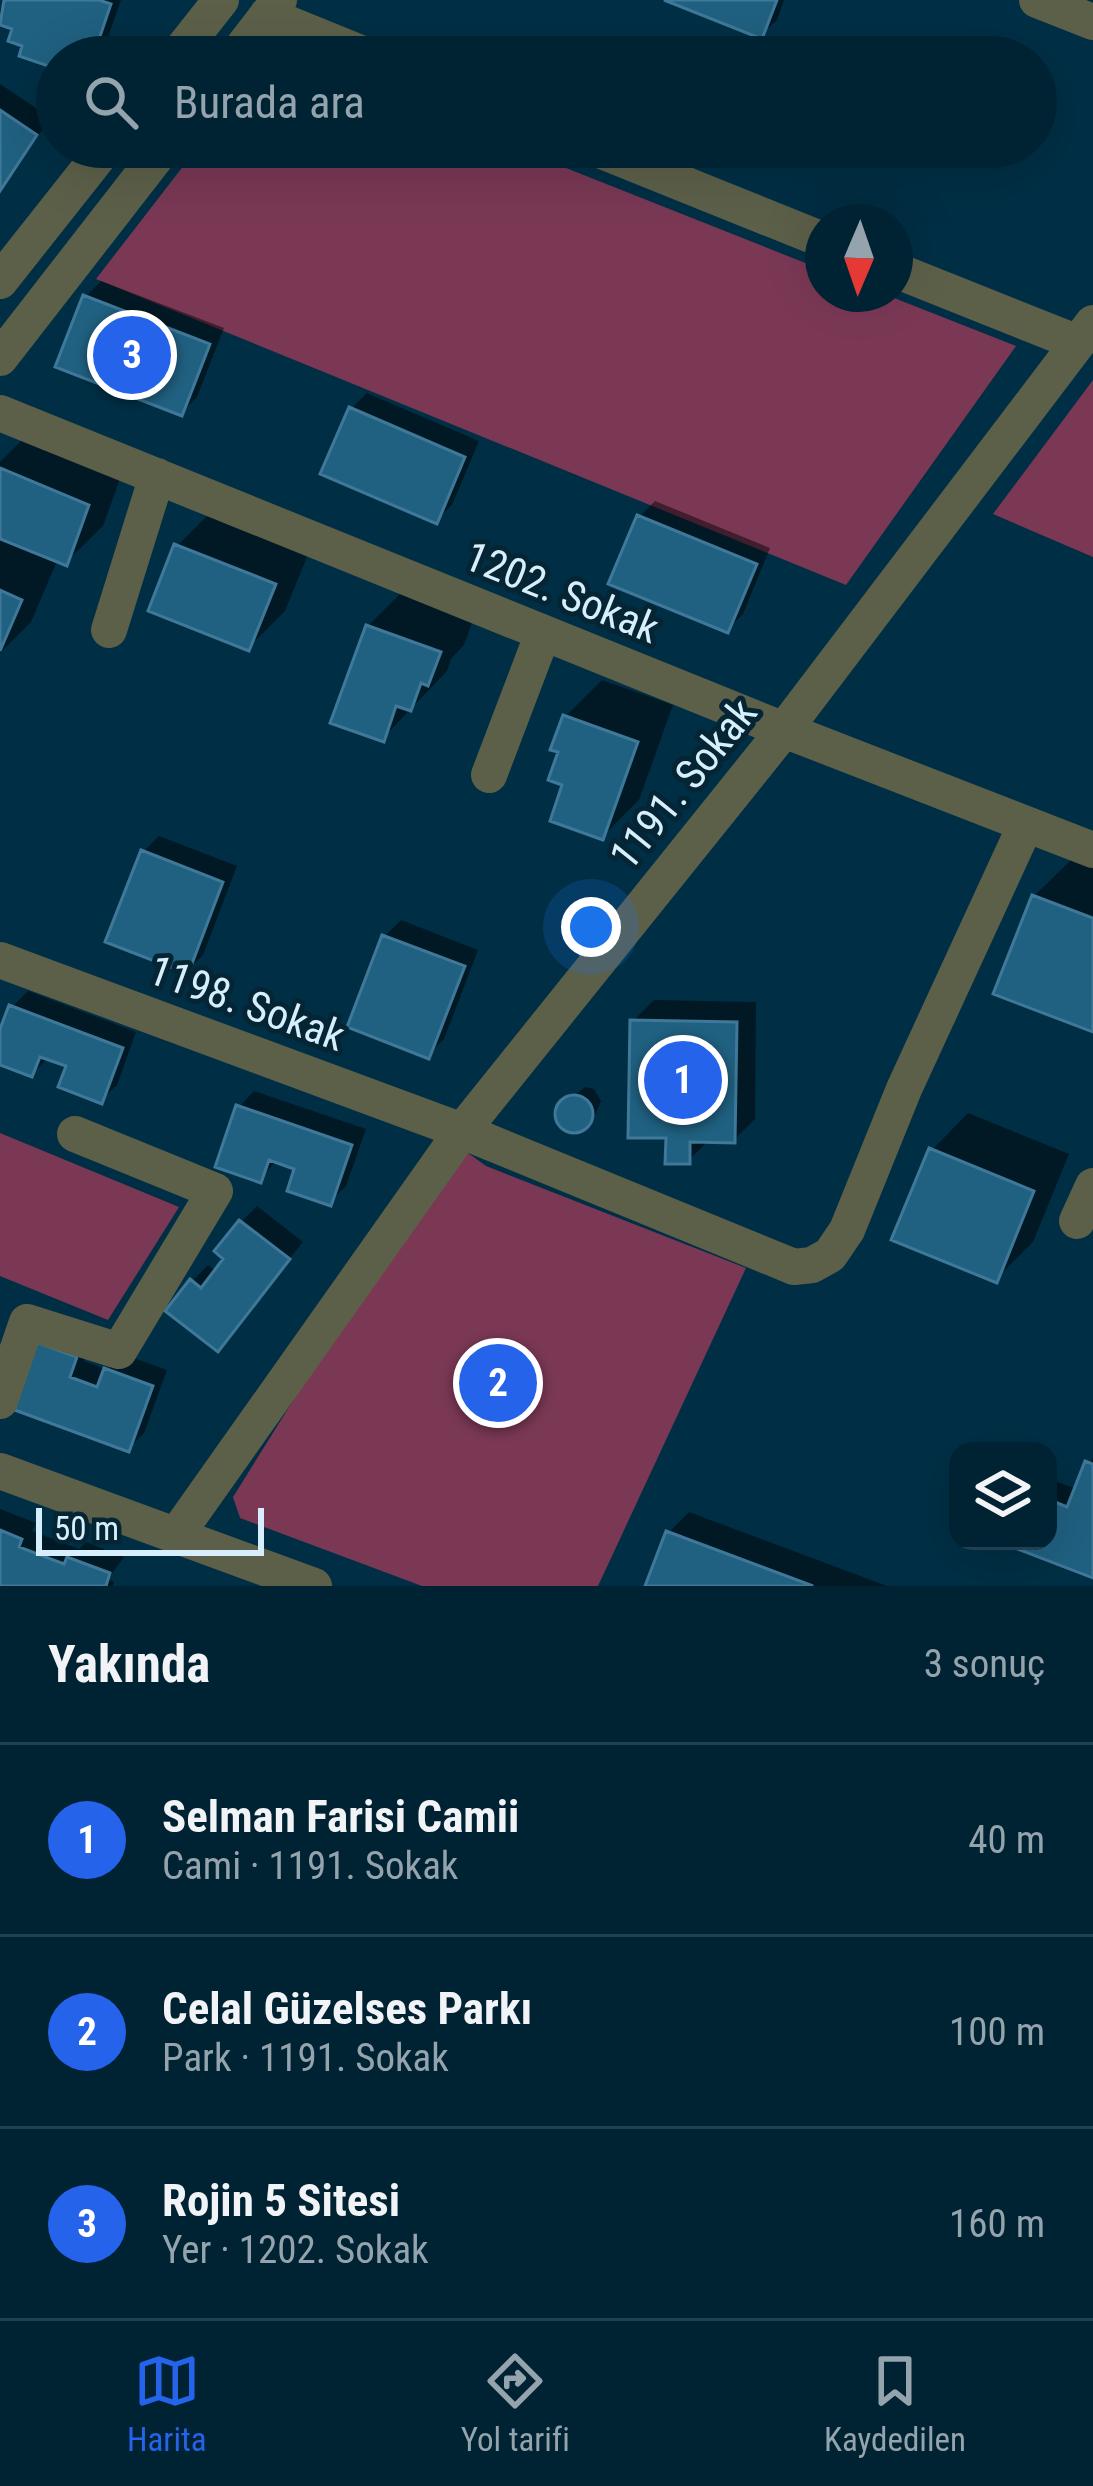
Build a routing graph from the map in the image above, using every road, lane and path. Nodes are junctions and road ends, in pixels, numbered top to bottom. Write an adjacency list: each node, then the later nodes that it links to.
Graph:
1 (221, 0): 5 (street)
2 (1037, 0): 4 (street)
3 (273, 8): 6 (street); 7 (street)
4 (1093, 22)
5 (193, 36)
6 (251, 36)
7 (328, 36)
8 (89, 168): 13 (street)
9 (148, 168): 15 (street)
10 (644, 168): 11 (street)
11 (805, 233)
12 (913, 275): 14 (street)
13 (0, 281)
14 (1085, 333): 20 (street, 1191. Sokak)
15 (0, 358)
16 (0, 413): 17 (street, 1202. Sokak)
17 (157, 476): 18 (street); 19 (street, 1202. Sokak)
18 (110, 630)
19 (543, 633): 20 (street, 1202. Sokak); 21 (street)
20 (784, 730): 22 (street, 1202. Sokak); 25 (street, 1191. Sokak)
21 (488, 775)
22 (1026, 824): 23 (street, 1202. Sokak); 25 (street, 1198. Sokak)
23 (1093, 850)
24 (0, 960): 25 (street, 1198. Sokak)
25 (463, 1131): 31 (street, 1191. Sokak)
26 (75, 1134): 29 (street)
27 (1093, 1186): 28 (street)
28 (1077, 1221)
29 (0, 1401)
30 (0, 1471): 31 (street)
31 (177, 1534): 32 (street)
32 (314, 1586)

